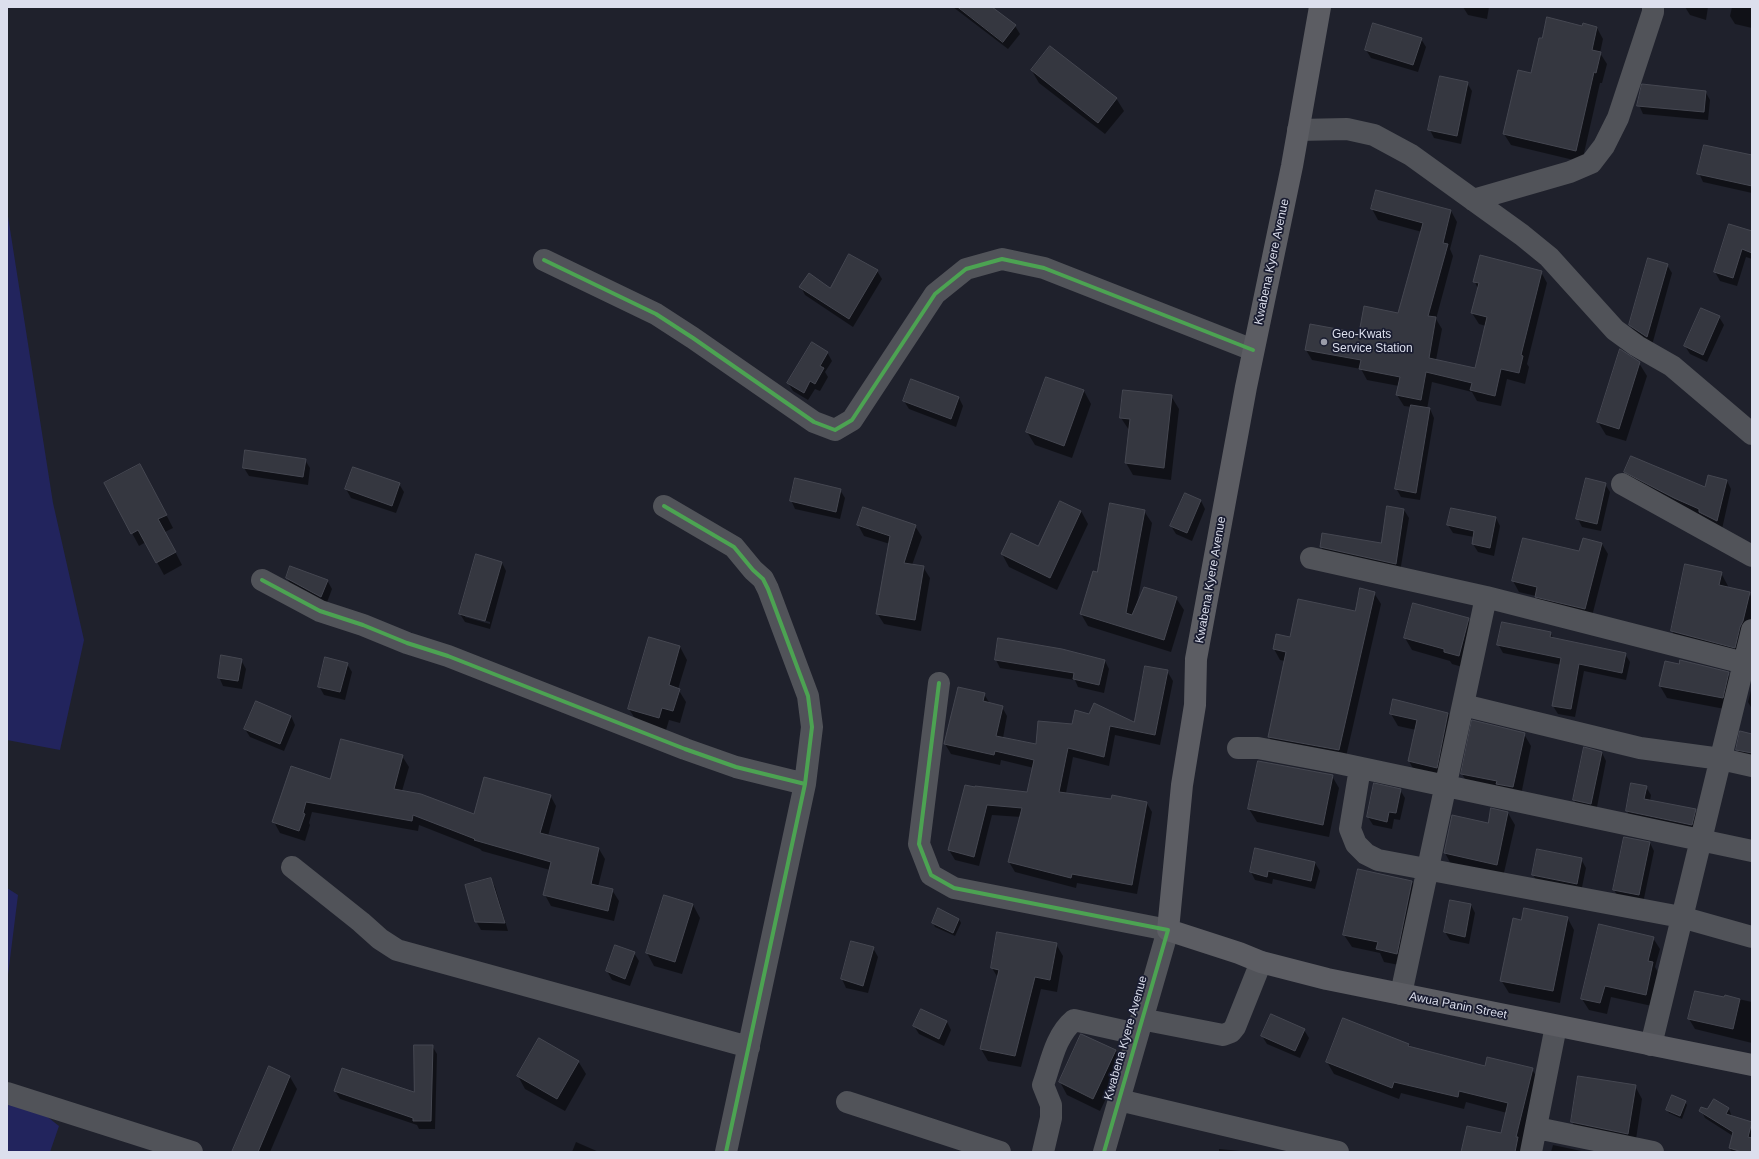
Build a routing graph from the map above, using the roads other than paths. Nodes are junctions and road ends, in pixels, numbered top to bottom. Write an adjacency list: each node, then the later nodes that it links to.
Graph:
1 (1320, 7): 3 (main road, Kwabena Kyere Avenue)
2 (1653, 7): 4 (street)
3 (1298, 130): 4 (street); 6 (main road, Kwabena Kyere Avenue)
4 (1473, 200): 7 (street)
5 (544, 260): 6 (street)
6 (1253, 350): 29 (main road, Kwabena Kyere Avenue)
7 (1752, 434)
8 (1622, 484): 10 (street)
9 (664, 506): 22 (street)
10 (1752, 556)
11 (1311, 558): 13 (street)
12 (262, 580): 22 (street)
13 (1486, 597): 15 (street); 17 (street)
14 (1752, 630): 15 (street)
15 (1747, 664): 19 (street)
16 (939, 683): 29 (street)
17 (1463, 705): 19 (street); 23 (street)
18 (1238, 748): 21 (street)
19 (1721, 759): 20 (street); 24 (street)
20 (1752, 766)
21 (1360, 768): 23 (street); 27 (street)
22 (805, 784): 36 (street)
23 (1445, 786): 24 (street); 27 (street)
24 (1700, 839): 25 (street); 28 (street)
25 (1752, 851)
26 (292, 867): 36 (street)
27 (1427, 869): 28 (street); 32 (street)
28 (1681, 917): 30 (street); 35 (street)
29 (1168, 930): 31 (main road, Awua Panin Street); 33 (street, Kwabena Kyere Avenue)
30 (1752, 937)
31 (1261, 962): 32 (main road, Awua Panin Street); 33 (street)
32 (1401, 994): 34 (main road, Awua Panin Street)
33 (1139, 1026): 39 (street, Kwabena Kyere Avenue); 45 (street)
34 (1556, 1026): 35 (main road, Awua Panin Street); 41 (street)
35 (1651, 1045): 37 (main road, Awua Panin Street)
36 (749, 1046): 43 (street)
37 (1752, 1065)
38 (7, 1093): 42 (street)
39 (1119, 1100): 46 (street, Kwabena Kyere Avenue); 47 (street)
40 (847, 1102): 44 (street)
41 (1537, 1128): 48 (street); 49 (street)
42 (192, 1152)
43 (726, 1152)
44 (1000, 1152)
45 (1043, 1152)
46 (1104, 1152)
47 (1338, 1152)
48 (1531, 1152)
49 (1653, 1152)

